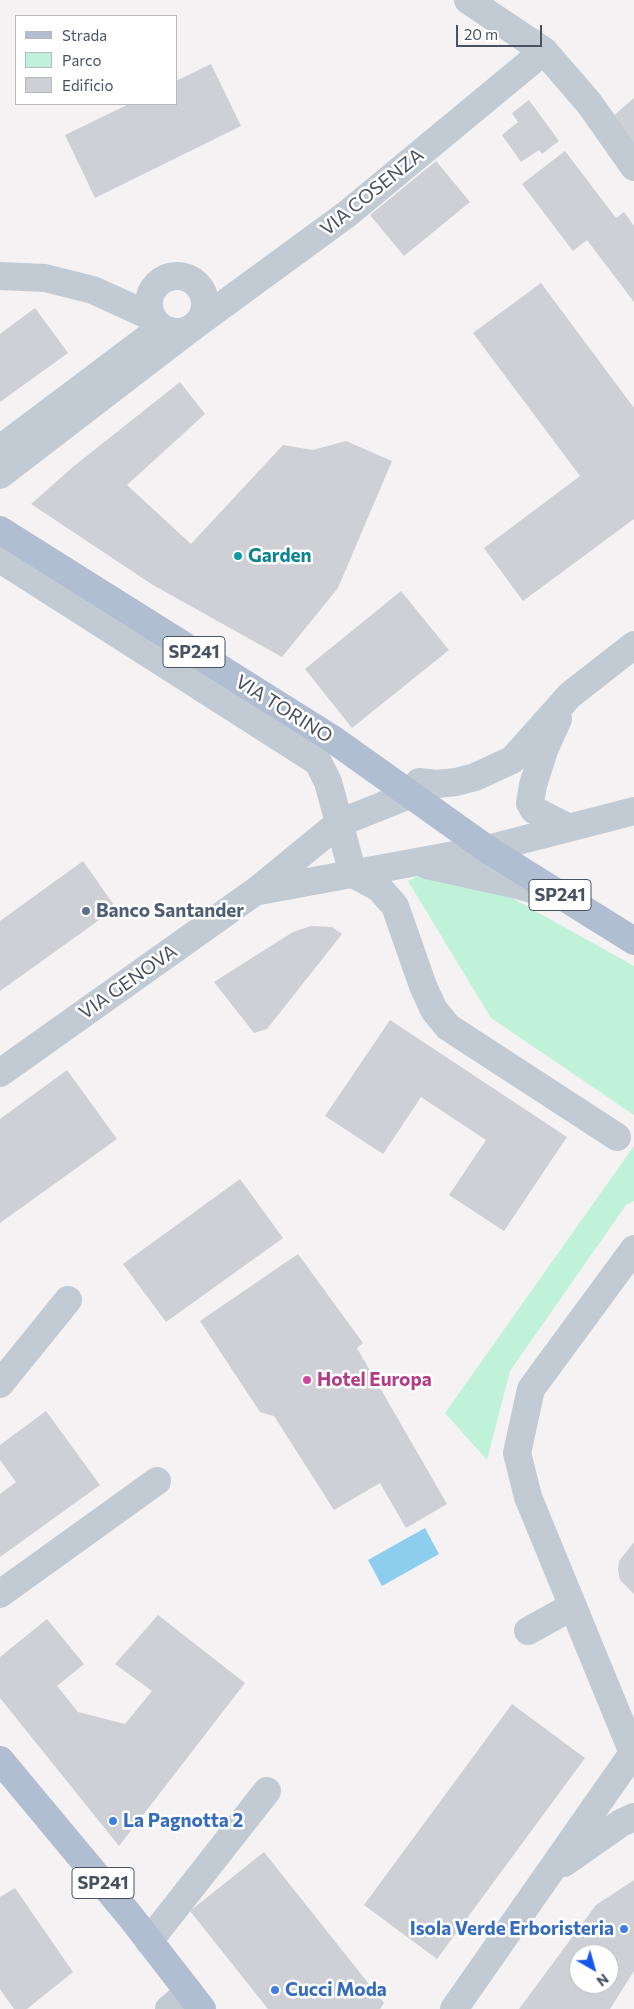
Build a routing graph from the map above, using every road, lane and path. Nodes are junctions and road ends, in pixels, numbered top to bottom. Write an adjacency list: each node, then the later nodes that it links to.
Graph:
1 (468, 0): 2 (street)
2 (544, 51): 3 (street); 6 (street, VIA COSENZA)
3 (634, 168)
4 (0, 276): 5 (street, VIA COSENZA)
5 (156, 321): 6 (street, VIA COSENZA); 6 (street, VIA COSENZA); 7 (street)
6 (194, 326): 8 (street, VIA COSENZA)
7 (0, 449)
8 (0, 475)
9 (3, 545): 12 (main road, VIA TORINO / SP241); 16 (street)
10 (634, 645): 11 (street)
11 (570, 695): 13 (street); 17 (street)
12 (386, 778): 13 (street); 14 (main road, VIA TORINO / SP241)
13 (437, 784): 14 (street)
14 (408, 794): 16 (street, VIA GENOVA); 18 (main road, VIA TORINO / SP241)
15 (634, 811): 17 (street, VIA GENOVA)
16 (339, 822): 20 (street); 21 (street, VIA GENOVA)
17 (569, 828): 18 (street, VIA GENOVA)
18 (487, 849): 19 (street, VIA GENOVA); 22 (main road, SP241)
19 (416, 862): 20 (street, VIA GENOVA); 22 (street)
20 (353, 874): 21 (street, VIA GENOVA); 25 (street)
21 (256, 891): 24 (street, VIA GENOVA)
22 (567, 899): 23 (main road, SP241)
23 (634, 941)
24 (0, 1073)
25 (617, 1137)
26 (634, 1249): 31 (street)
27 (68, 1300): 28 (street)
28 (0, 1384)
29 (157, 1481): 30 (street)
30 (0, 1594)
31 (573, 1606): 32 (street); 36 (street)
32 (528, 1631)
33 (0, 1760): 37 (main road, SP241)
34 (267, 1791): 37 (street)
35 (634, 1817): 36 (street)
36 (549, 1874): 39 (street)
37 (150, 1941): 38 (main road, SP241)
38 (187, 2004)
39 (454, 2009)

